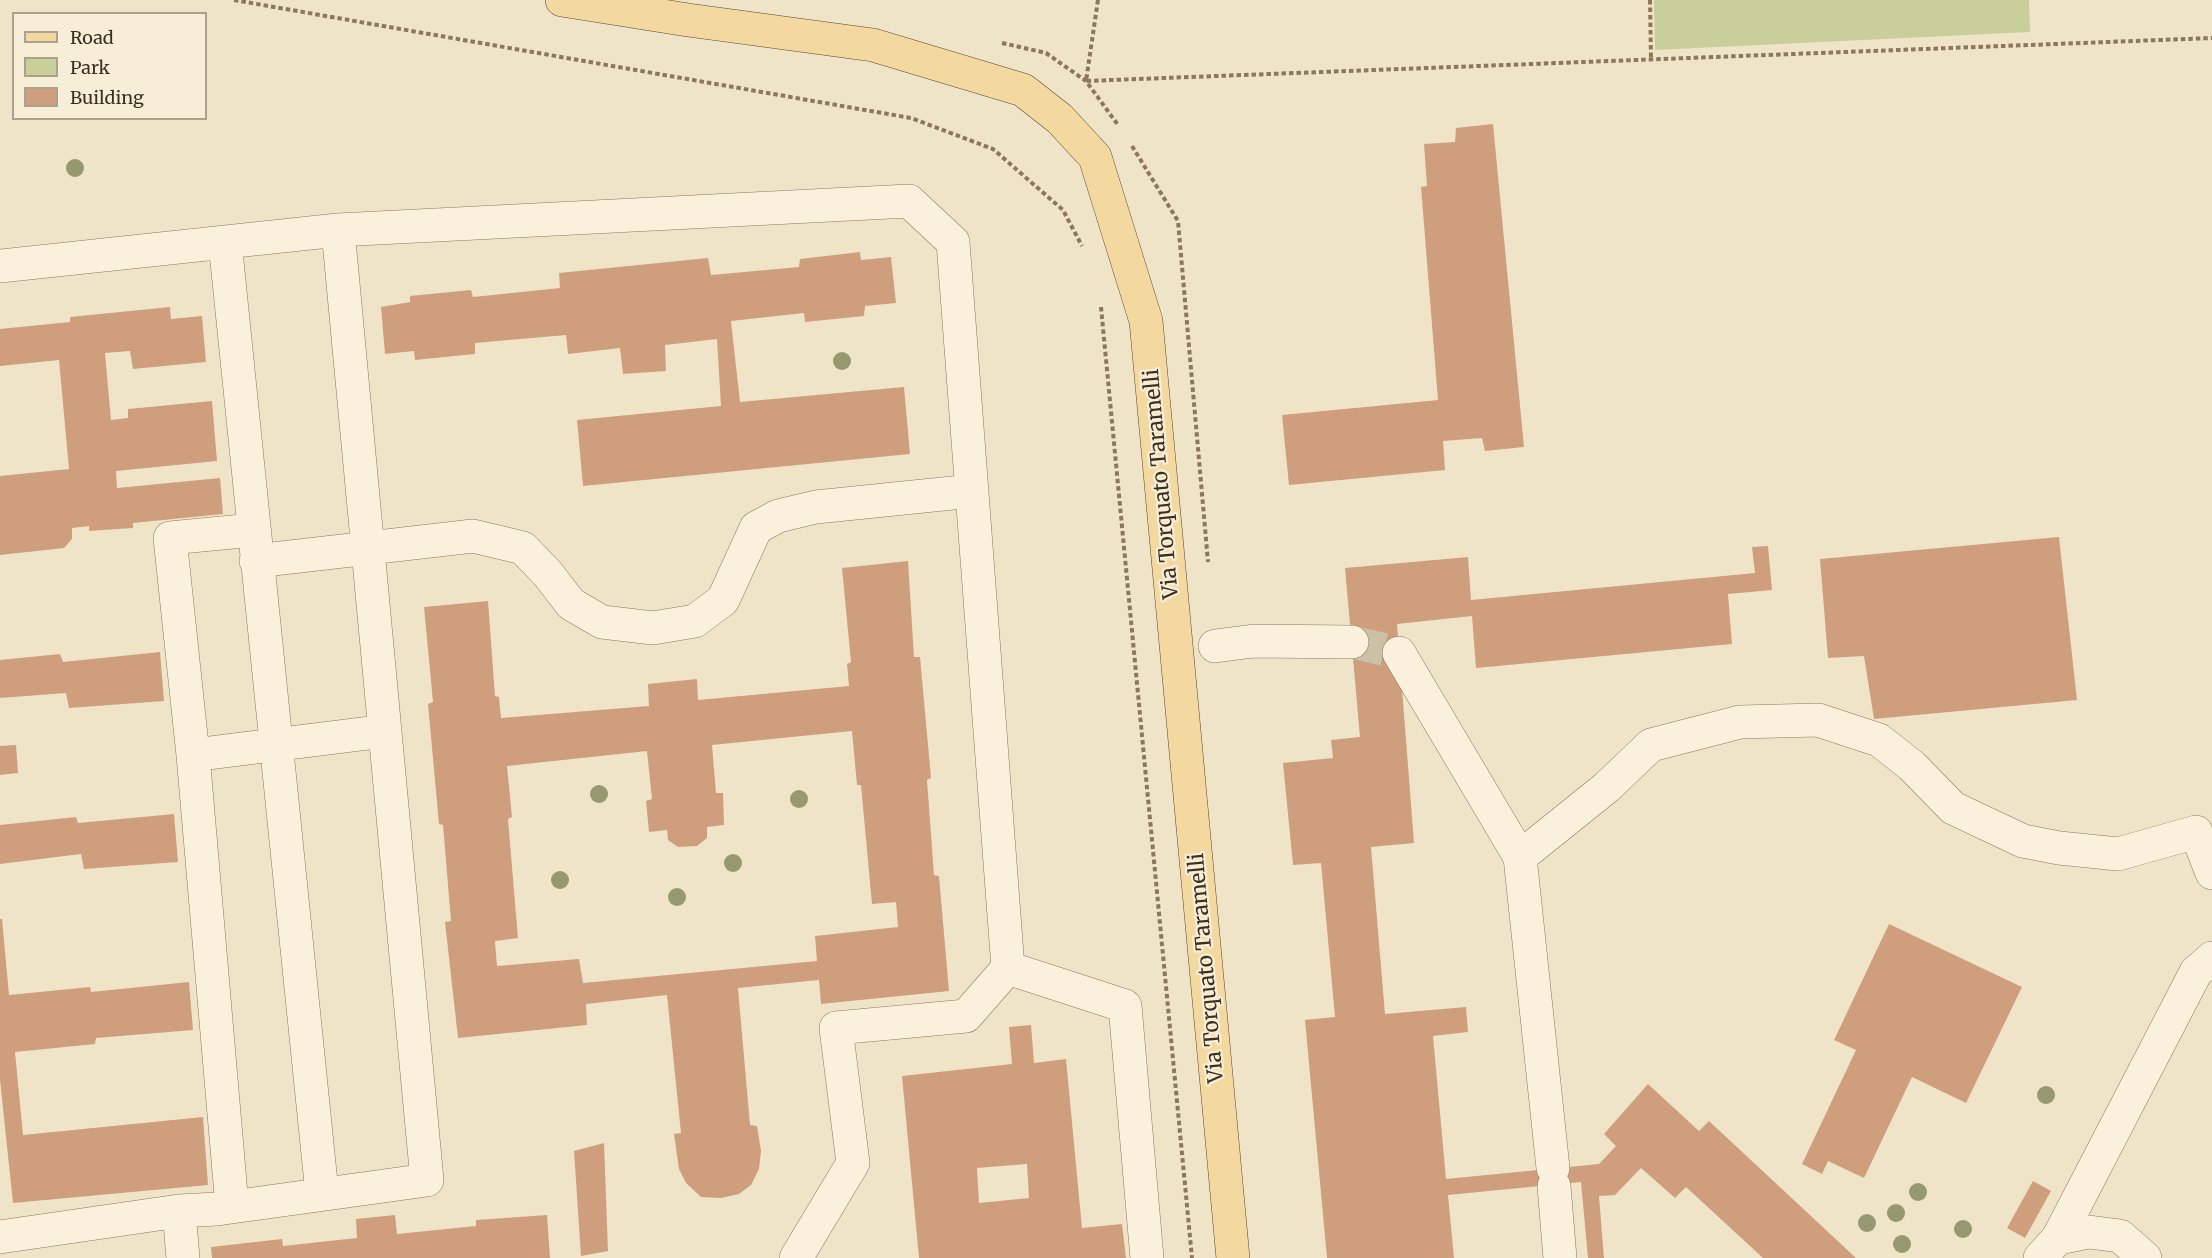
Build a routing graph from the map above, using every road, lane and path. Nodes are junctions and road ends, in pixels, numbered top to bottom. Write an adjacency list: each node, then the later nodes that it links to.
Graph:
1 (234, 0): 10 (path)
2 (562, 0): 5 (main road, Via Torquato Taramelli)
3 (1098, 0): 7 (path)
4 (1650, 0): 7 (path)
5 (676, 10): 36 (main road, Via Torquato Taramelli)
6 (2212, 38): 7 (path)
7 (1651, 59)
8 (338, 230): 9 (lane); 13 (lane); 15 (lane)
9 (225, 242): 11 (lane); 14 (lane)
10 (1086, 257)
11 (0, 266)
12 (1101, 300): 35 (path)
13 (972, 491): 15 (lane); 25 (lane)
14 (255, 546): 15 (lane); 20 (lane); 21 (lane)
15 (368, 547): 19 (lane)
16 (1352, 642): 17 (lane)
17 (1215, 646)
18 (1399, 653): 22 (lane)
19 (385, 731): 20 (lane); 26 (lane)
20 (276, 744): 21 (lane); 26 (lane)
21 (193, 755): 27 (lane)
22 (1520, 857): 23 (lane); 37 (lane)
23 (2212, 873)
24 (2212, 958): 31 (lane)
25 (1008, 968): 33 (lane); 34 (lane)
26 (322, 1193): 27 (lane)
27 (232, 1206): 28 (lane)
28 (179, 1211): 30 (lane); 32 (lane)
29 (0, 1237): 30 (lane)
30 (38, 1246)
31 (2049, 1248): 38 (lane)
32 (183, 1258)
33 (796, 1258)
34 (1147, 1258)
35 (1192, 1258)
36 (1233, 1258)
37 (1560, 1258)
38 (2145, 1258)

